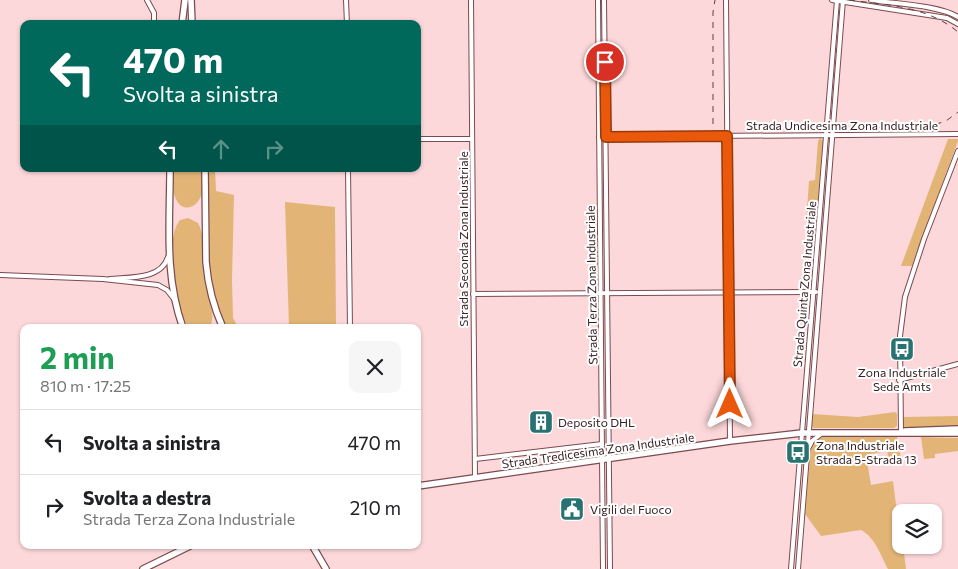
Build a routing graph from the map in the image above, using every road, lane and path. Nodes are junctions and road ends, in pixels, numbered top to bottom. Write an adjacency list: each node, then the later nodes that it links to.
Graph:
1 (147, 0): 16 (street)
2 (185, 0): 17 (main road)
3 (191, 0): 18 (main road)
4 (346, 0): 19 (street)
5 (471, 0): 34 (street, Strada Seconda Zona Industriale)
6 (598, 0): 21 (street, Strada Terza Zona Industriale)
7 (604, 0): 22 (street, Strada Terza Zona Industriale)
8 (726, 0): 30 (street)
9 (832, 0): 10 (street)
10 (837, 0): 12 (street); 23 (street, Strada Quinta Zona Industriale)
11 (872, 0): 13 (street)
12 (843, 1): 14 (street); 24 (street, Strada Quinta Zona Industriale)
13 (920, 7): 14 (street); 15 (street)
14 (920, 13): 20 (street)
15 (958, 17)
16 (154, 20)
17 (182, 20)
18 (192, 20)
19 (347, 20)
20 (958, 24)
21 (598, 26): 22 (street); 25 (street, Strada Terza Zona Industriale)
22 (604, 26): 26 (street, Strada Terza Zona Industriale)
23 (832, 62): 24 (street); 28 (street, Strada Quinta Zona Industriale)
24 (838, 62): 29 (street, Strada Quinta Zona Industriale)
25 (599, 116): 26 (street); 31 (street, Strada Terza Zona Industriale)
26 (606, 116): 32 (street, Strada Terza Zona Industriale)
27 (958, 134): 29 (street, Strada Undicesima Zona Industriale)
28 (826, 135): 29 (street, Strada Undicesima Zona Industriale); 30 (street, Strada Undicesima Zona Industriale); 42 (street, Strada Quinta Zona Industriale)
29 (832, 135): 43 (street, Strada Quinta Zona Industriale)
30 (727, 136): 32 (street, Strada Undicesima Zona Industriale); 46 (street)
31 (599, 137): 32 (street, Strada Undicesima Zona Industriale); 39 (street, Strada Terza Zona Industriale)
32 (606, 137): 40 (street, Strada Terza Zona Industriale)
33 (421, 139): 34 (street)
34 (472, 139): 51 (street, Strada Seconda Zona Industriale)
35 (958, 150): 57 (street)
36 (170, 172): 41 (main road)
37 (205, 172): 54 (main road)
38 (348, 172): 55 (street)
39 (600, 223): 40 (street); 49 (street, Strada Terza Zona Industriale)
40 (606, 223): 50 (street, Strada Terza Zona Industriale)
41 (170, 248): 45 (street); 52 (main road)
42 (816, 266): 43 (street); 47 (street, Strada Quinta Zona Industriale)
43 (822, 266): 48 (street, Strada Quinta Zona Industriale)
44 (0, 275): 45 (street)
45 (103, 279): 52 (street)
46 (730, 292): 47 (street); 50 (street); 65 (street)
47 (814, 292): 48 (street); 62 (street, Strada Quinta Zona Industriale)
48 (821, 292): 62 (street, Strada Quinta Zona Industriale)
49 (600, 293): 50 (street); 51 (street); 58 (street, Strada Terza Zona Industriale)
50 (607, 293): 59 (street, Strada Terza Zona Industriale)
51 (473, 294): 68 (street, Strada Seconda Zona Industriale)
52 (174, 299): 53 (main road)
53 (182, 324)
54 (221, 324)
55 (350, 324)
56 (958, 364): 57 (street)
57 (899, 380): 63 (street)
58 (602, 402): 59 (street); 66 (street, Strada Terza Zona Industriale)
59 (609, 402): 69 (street, Strada Terza Zona Industriale)
60 (958, 429): 63 (main road)
61 (823, 432): 62 (main road, Strada Tredicesima Zona Industriale); 63 (main road, Strada Tredicesima Zona Industriale); 67 (street)
62 (805, 433): 65 (main road, Strada Tredicesima Zona Industriale); 67 (street, Strada Quinta Zona Industriale); 80 (street, Strada Quinta Zona Industriale)
63 (901, 433): 64 (main road)
64 (958, 434)
65 (730, 441): 69 (main road, Strada Tredicesima Zona Industriale)
66 (602, 444): 68 (street); 69 (street, Strada Terza Zona Industriale)
67 (808, 449): 81 (street, Strada Quinta Zona Industriale)
68 (475, 459): 70 (street, Strada Seconda Zona Industriale)
69 (606, 460): 70 (main road, Strada Tredicesima Zona Industriale); 78 (street, Strada Terza Zona Industriale); 79 (street, Strada Terza Zona Industriale)
70 (475, 478): 71 (main road, Strada Tredicesima Zona Industriale)
71 (421, 486)
72 (184, 549): 76 (main road)
73 (315, 549): 75 (main road)
74 (319, 549): 75 (main road)
75 (321, 559): 77 (main road)
76 (143, 569)
77 (326, 569)
78 (604, 569)
79 (610, 569)
80 (792, 569)
81 (798, 569)

